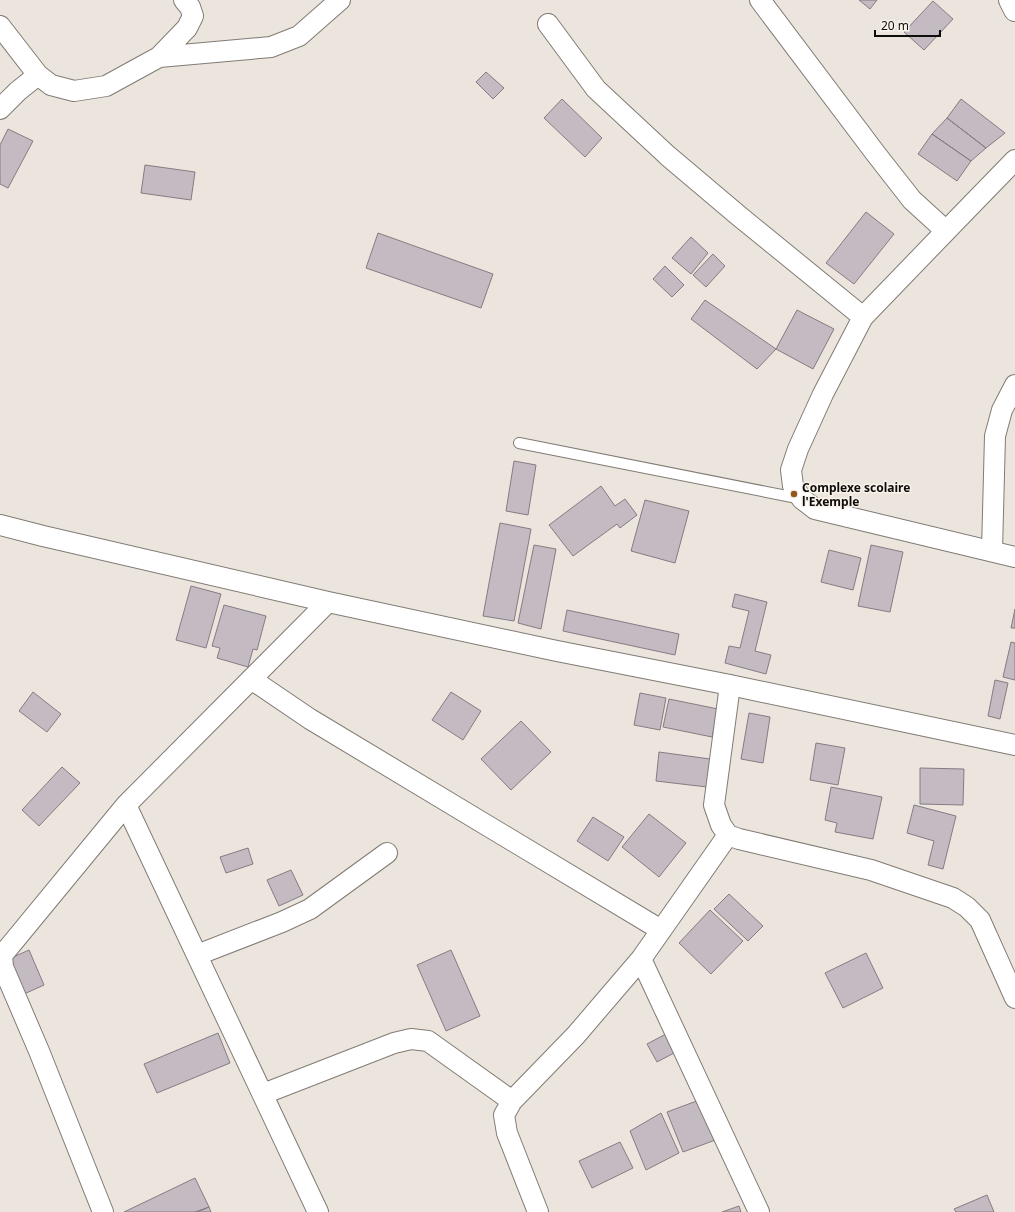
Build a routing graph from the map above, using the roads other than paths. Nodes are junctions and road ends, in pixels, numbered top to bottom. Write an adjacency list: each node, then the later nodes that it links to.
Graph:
1 (184, 0): 8 (street)
2 (340, 0): 8 (street)
3 (760, 0): 12 (street)
4 (1010, 0): 5 (street)
5 (1015, 10)
6 (548, 24): 13 (street)
7 (0, 26): 9 (street)
8 (159, 57): 9 (street)
9 (38, 75): 10 (street)
10 (0, 109)
11 (1015, 160): 12 (street)
12 (946, 231): 13 (street)
13 (863, 317): 16 (street)
14 (1015, 385): 18 (street)
15 (519, 443): 16 (lane)
16 (802, 499): 18 (street)
17 (0, 525): 20 (street)
18 (992, 551): 19 (street)
19 (1015, 557)
20 (328, 602): 21 (street); 22 (street)
21 (250, 679): 24 (street); 27 (street)
22 (730, 685): 23 (street); 25 (street)
23 (1015, 745)
24 (126, 804): 28 (street); 29 (street)
25 (728, 835): 27 (street); 31 (street)
26 (387, 853): 28 (street)
27 (661, 930): 30 (street)
28 (196, 954): 32 (street)
29 (1, 956): 34 (street)
30 (641, 959): 33 (street); 37 (street)
31 (1015, 998)
32 (263, 1094): 33 (street); 35 (street)
33 (512, 1101): 36 (street)
34 (103, 1212)
35 (318, 1212)
36 (538, 1212)
37 (759, 1212)

